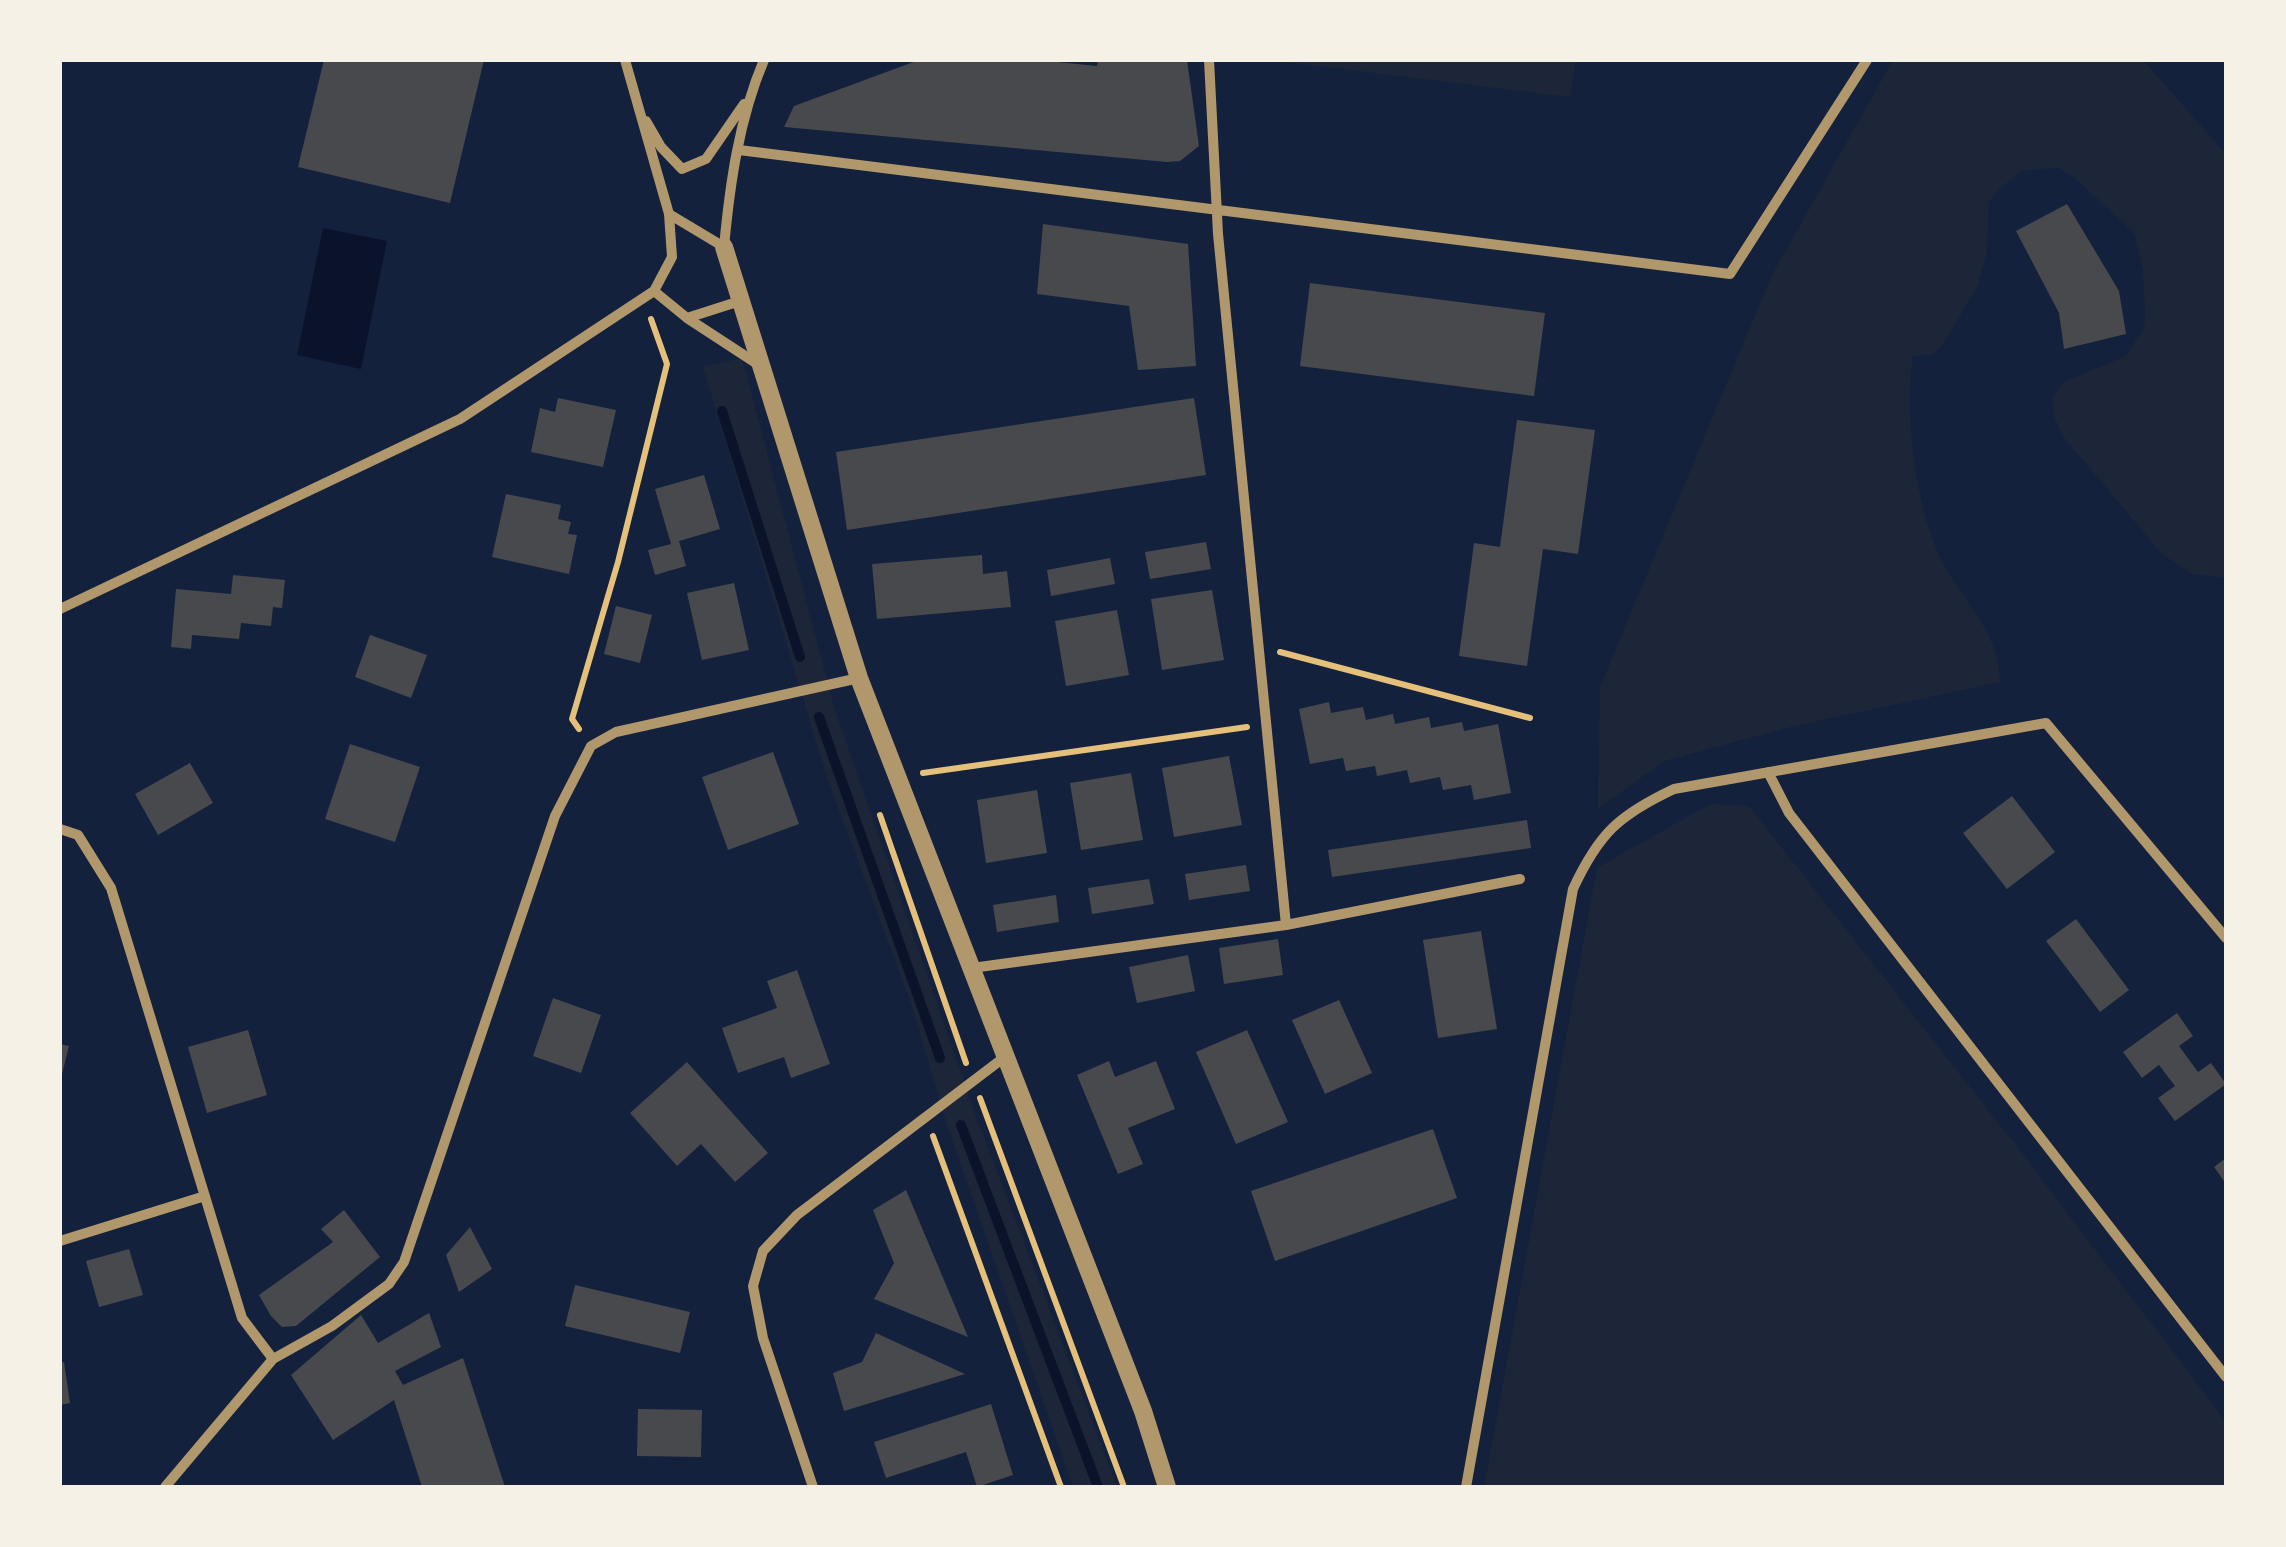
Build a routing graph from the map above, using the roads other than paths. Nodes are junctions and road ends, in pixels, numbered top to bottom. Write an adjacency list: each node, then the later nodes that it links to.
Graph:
1 (625, 60): 5 (street)
2 (764, 60): 6 (street)
3 (1209, 60): 8 (street)
4 (1866, 60): 8 (street)
5 (635, 99): 6 (street); 9 (street)
6 (748, 99): 7 (street)
7 (739, 150): 8 (street); 10 (street)
8 (1217, 211): 20 (street)
9 (670, 214): 10 (street); 11 (street)
10 (724, 247): 12 (street)
11 (654, 291): 13 (street); 15 (street)
12 (740, 301): 13 (street); 14 (street)
13 (687, 318): 14 (street)
14 (763, 368): 16 (street)
15 (60, 610)
16 (859, 678): 22 (street); 26 (street)
17 (1768, 772): 21 (street); 27 (street); 31 (street)
18 (60, 829): 24 (street)
19 (1520, 880): 20 (street)
20 (1286, 925): 22 (street)
21 (2226, 938)
22 (972, 968): 23 (street)
23 (1007, 1055): 29 (street); 30 (street)
24 (205, 1196): 25 (street); 26 (street)
25 (60, 1241)
26 (273, 1359): 28 (street)
27 (2226, 1377)
28 (165, 1487)
29 (813, 1487)
30 (1167, 1487)
31 (1466, 1487)

